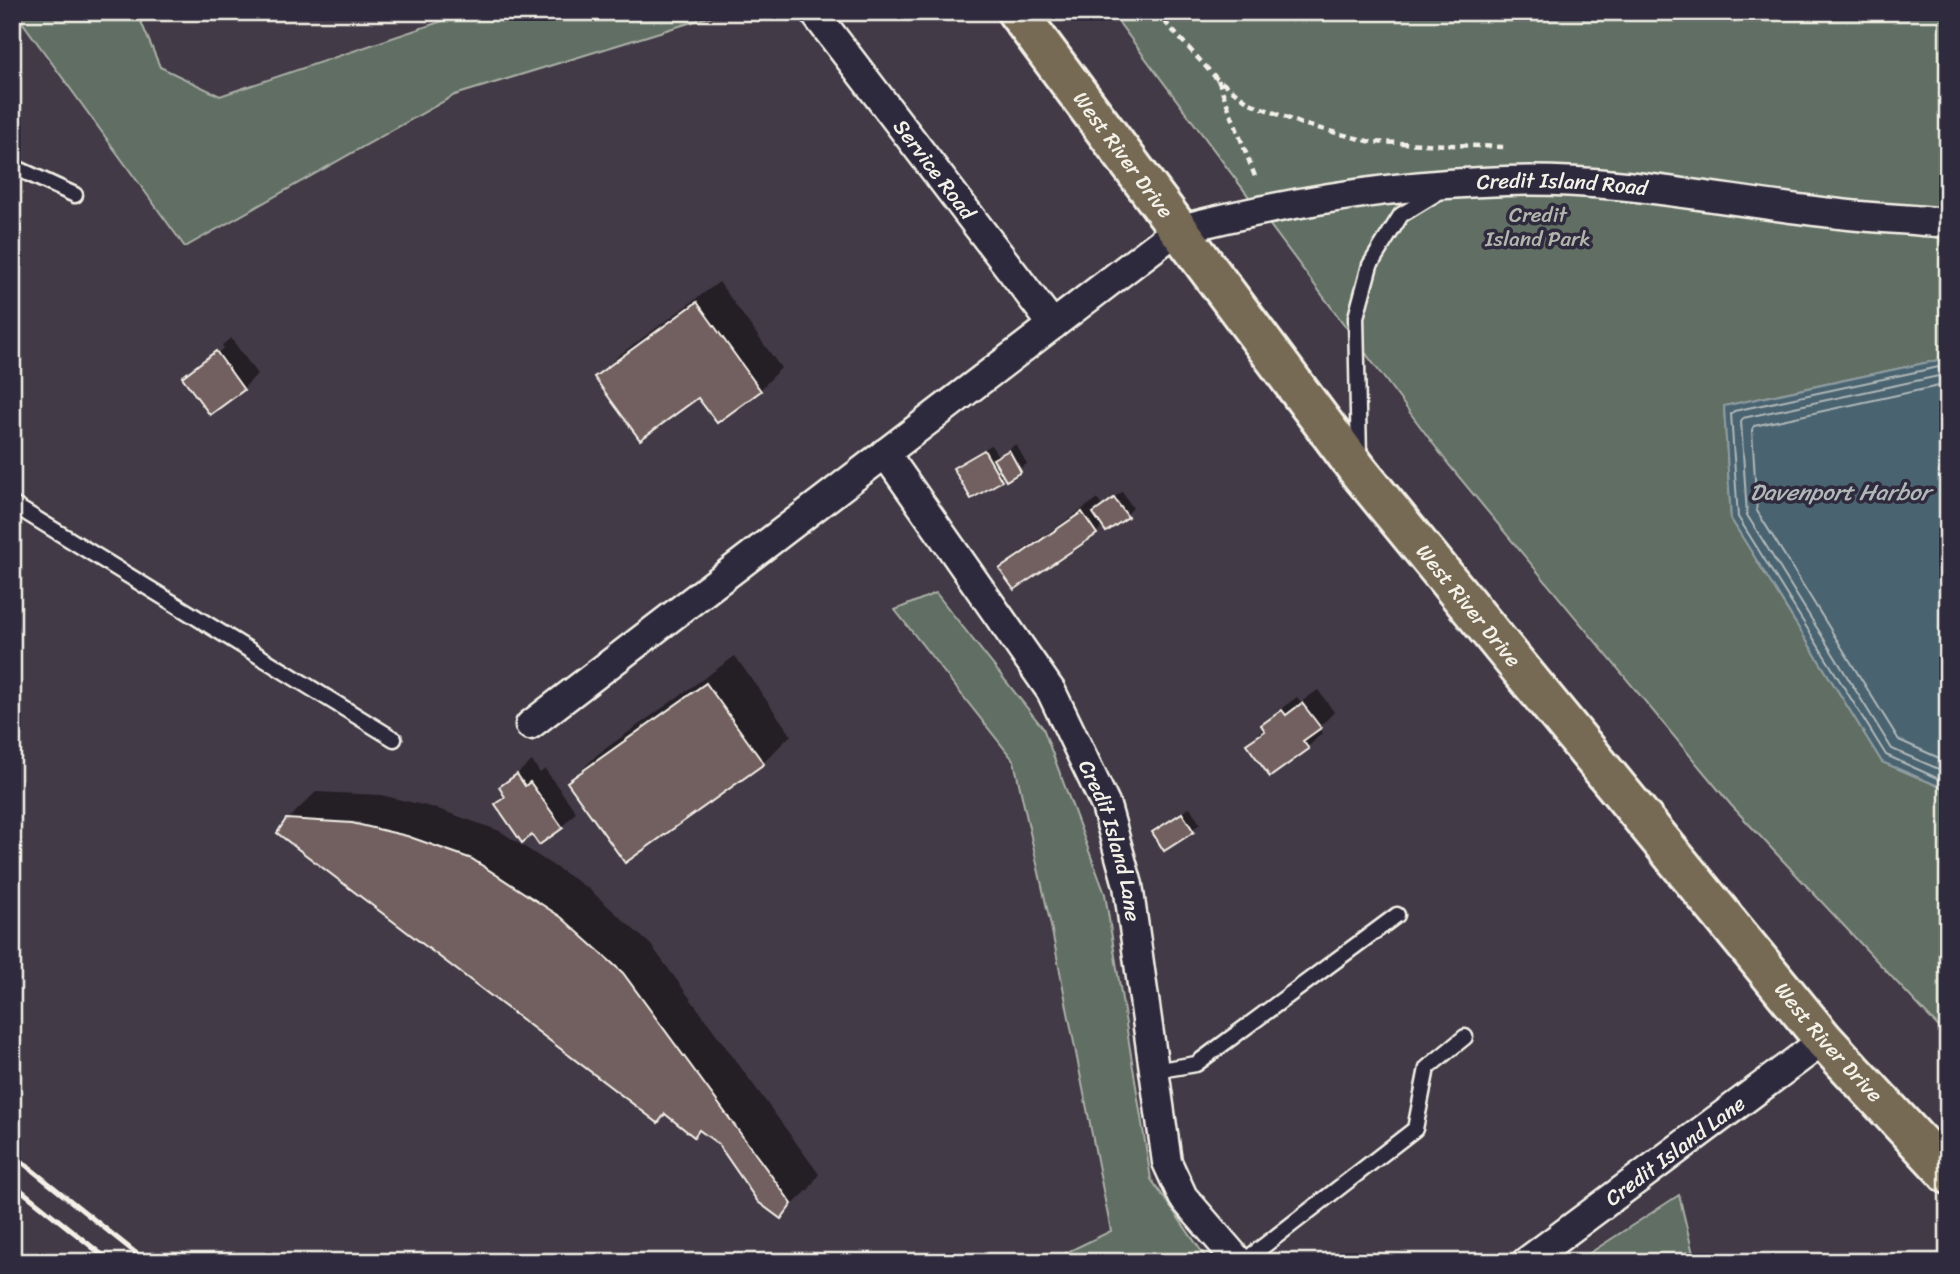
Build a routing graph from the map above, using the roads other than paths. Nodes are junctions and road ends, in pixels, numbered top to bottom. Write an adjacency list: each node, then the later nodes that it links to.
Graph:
1 (814, 12): 8 (street, Service Road)
2 (1017, 12): 7 (main road, West River Drive)
3 (12, 166): 5 (lane)
4 (1452, 184): 6 (street, Credit Island Road); 7 (street, Credit Island Road); 10 (lane)
5 (75, 195)
6 (1948, 223)
7 (1177, 230): 8 (street); 10 (main road, West River Drive)
8 (1053, 325): 9 (street)
9 (885, 453): 12 (street); 17 (street, Credit Island Lane)
10 (1360, 473): 16 (main road, West River Drive)
11 (12, 504): 13 (lane)
12 (530, 725)
13 (394, 739)
14 (1397, 915): 17 (lane)
15 (1465, 1037): 19 (lane)
16 (1824, 1040): 18 (main road, West River Drive); 20 (street, Credit Island Lane)
17 (1154, 1071): 19 (street, Credit Island Lane)
18 (1948, 1174)
19 (1241, 1262)
20 (1526, 1262)

